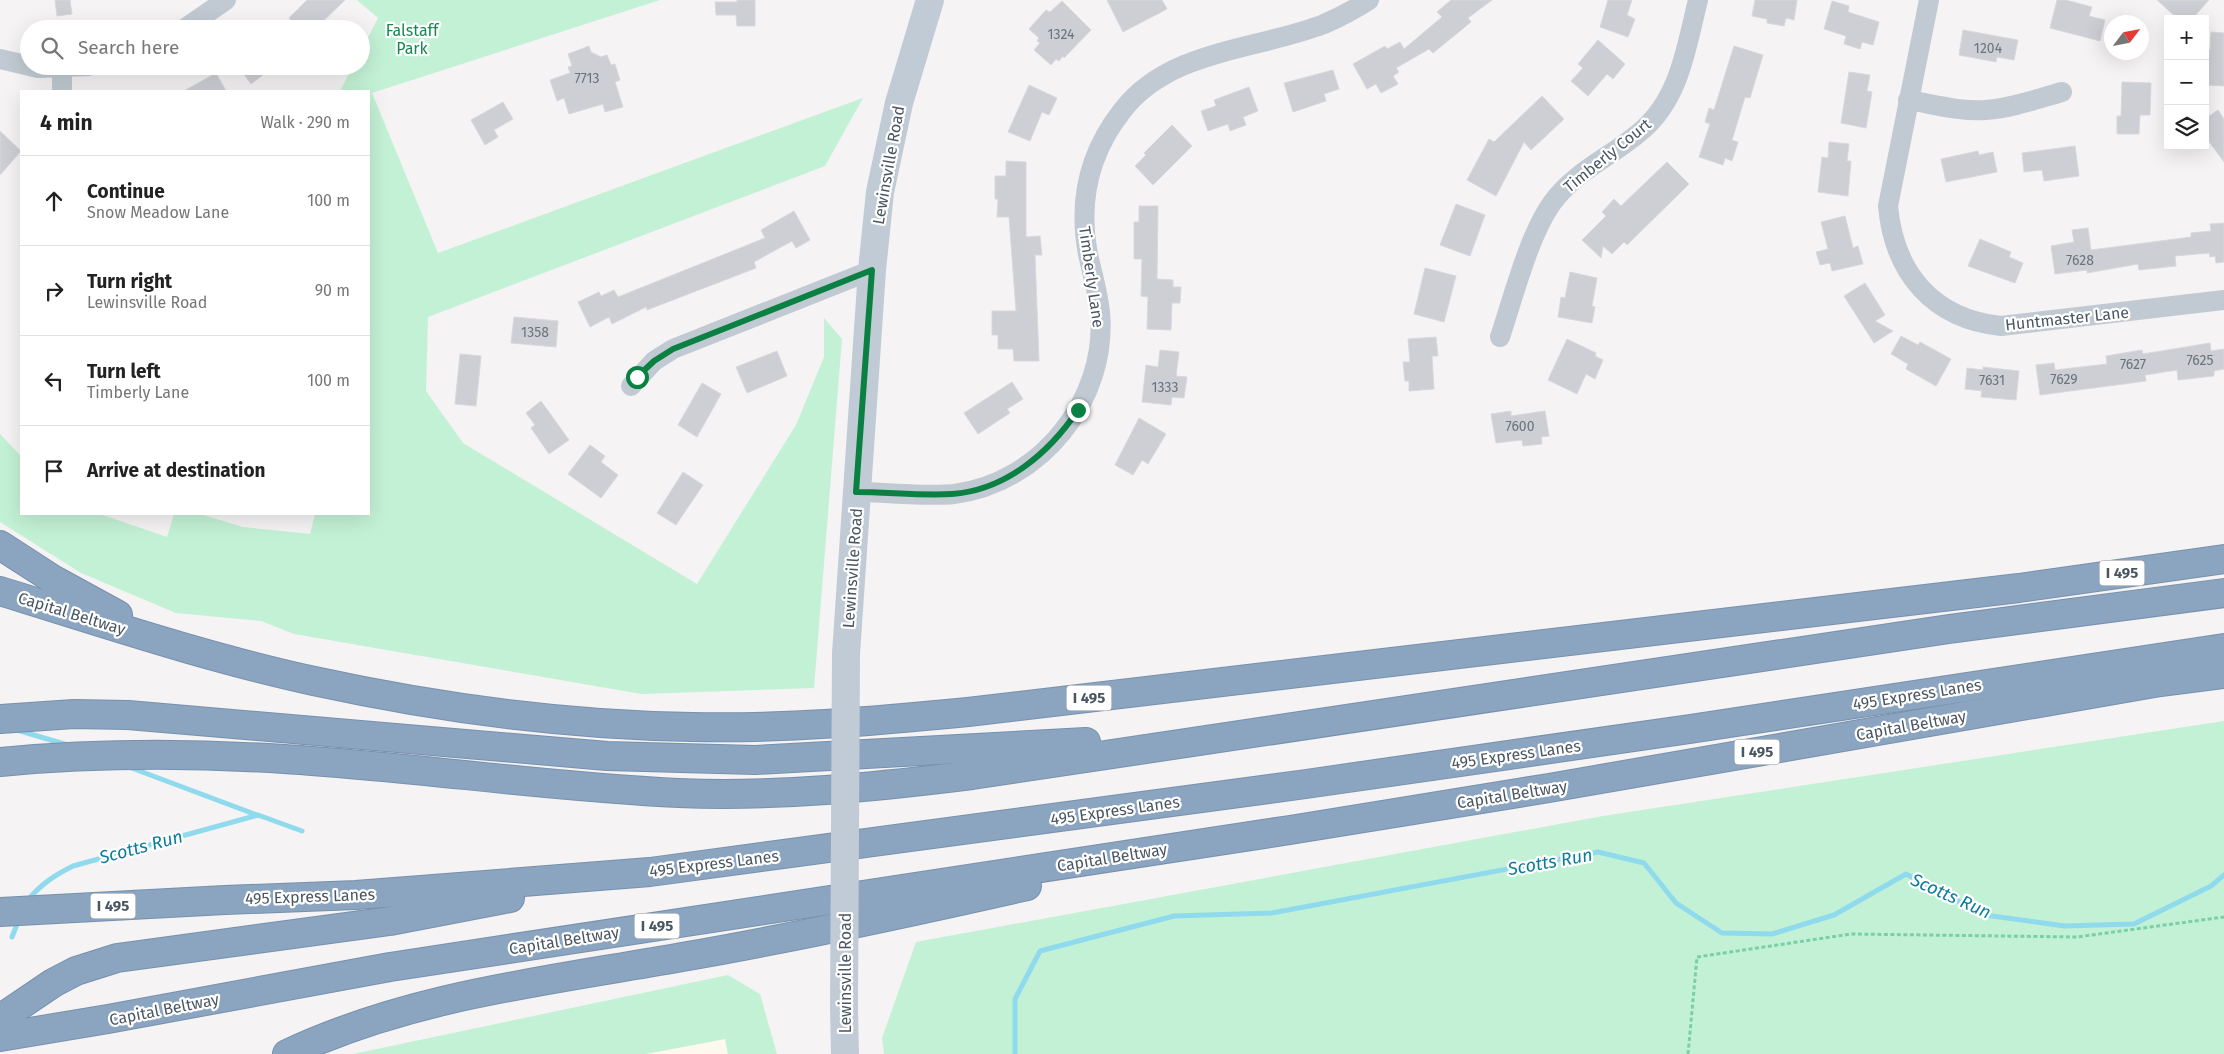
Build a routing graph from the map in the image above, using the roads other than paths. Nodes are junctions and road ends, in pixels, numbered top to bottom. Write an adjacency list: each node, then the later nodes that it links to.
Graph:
1 (226, 0): 6 (street)
2 (930, 0): 13 (main road, Lewinsville Road)
3 (1369, 0): 17 (street, Timberly Lane)
4 (1698, 0): 15 (street, Timberly Court)
5 (1929, 0): 12 (street, Huntmaster Lane)
6 (197, 20)
7 (0, 59): 8 (street)
8 (20, 64)
9 (62, 75): 10 (street)
10 (62, 90)
11 (2062, 92): 12 (street)
12 (1908, 100): 14 (street, Huntmaster Lane)
13 (872, 270): 16 (street); 17 (main road, Lewinsville Road)
14 (2224, 300)
15 (1500, 337)
16 (630, 386)
17 (856, 492): 34 (main road, Lewinsville Road, bridge)
18 (0, 545): 22 (highway)
19 (2224, 559): 22 (highway, Capital Beltway / I 495)
20 (0, 591): 22 (highway, Capital Beltway / I 495)
21 (2224, 593): 26 (highway)
22 (162, 640)
23 (2224, 648): 29 (highway, 495 Express Lanes / I 495)
24 (2224, 674): 28 (highway, Capital Beltway / I 495)
25 (0, 719): 26 (highway)
26 (1265, 731): 27 (highway)
27 (0, 762)
28 (1290, 830): 32 (highway, Capital Beltway / I 495); 33 (highway)
29 (650, 872): 30 (highway, 495 Express Lanes / I 495); 31 (highway)
30 (0, 912)
31 (0, 1019)
32 (13, 1035)
33 (286, 1054)
34 (845, 1054)

